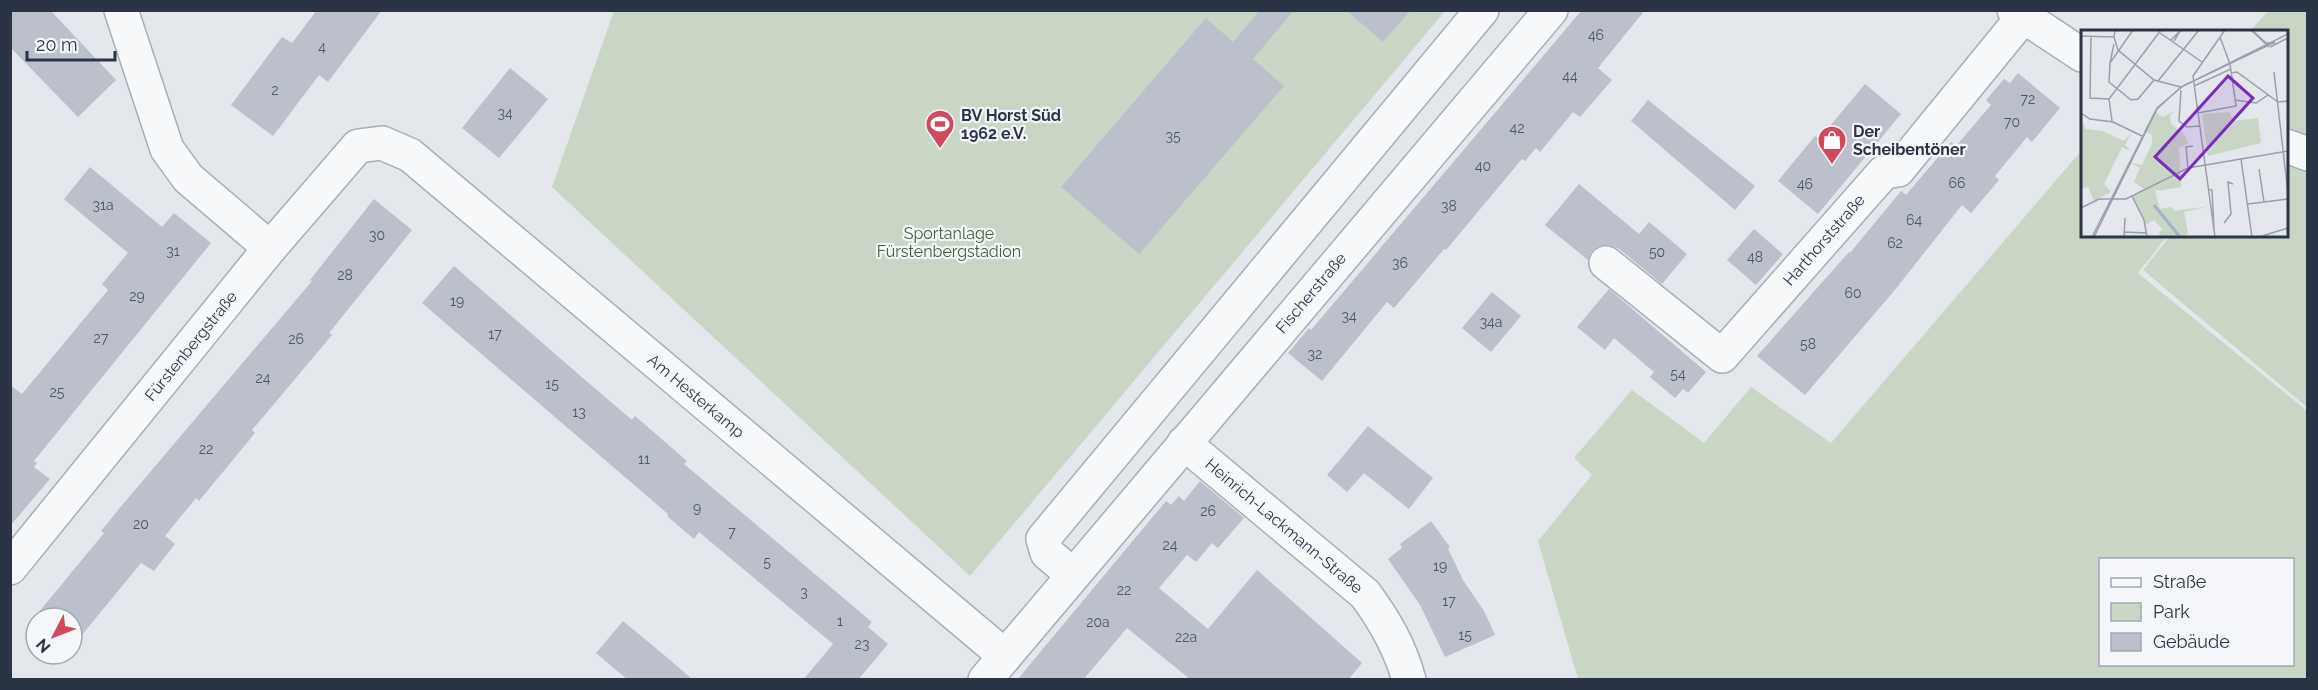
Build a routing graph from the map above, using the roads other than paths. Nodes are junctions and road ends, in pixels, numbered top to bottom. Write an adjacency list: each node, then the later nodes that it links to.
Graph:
1 (121, 10): 9 (street)
2 (1482, 10): 13 (street)
3 (1551, 10): 11 (street, Fischerstraße)
4 (2019, 14): 5 (street, Harthorststraße); 10 (street, Harthorststraße)
5 (2081, 54)
6 (382, 143): 9 (street, Fürstenbergstraße); 14 (street, Am Hesterkamp)
7 (2288, 147): 8 (street)
8 (2307, 154)
9 (270, 248): 12 (street, Fürstenbergstraße)
10 (1606, 264)
11 (1184, 443): 13 (street, Fischerstraße); 15 (street, Heinrich-Lackmann-Straße)
12 (10, 568)
13 (1073, 575): 14 (street, Fischerstraße)
14 (995, 668)
15 (1409, 680)

